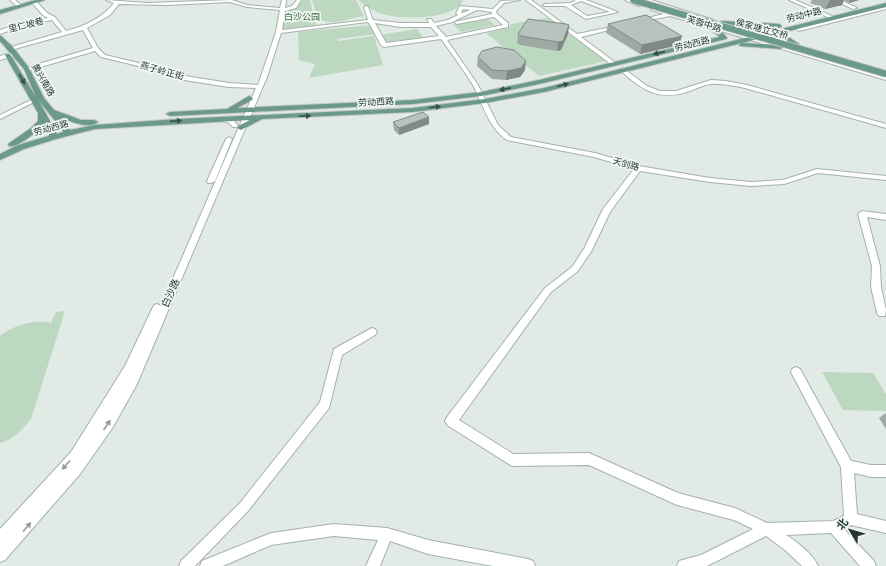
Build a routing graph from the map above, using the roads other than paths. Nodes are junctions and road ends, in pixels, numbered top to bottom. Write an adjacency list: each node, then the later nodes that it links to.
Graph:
1 (12, 0): 20 (street)
2 (42, 0): 16 (main road)
3 (108, 0): 18 (street)
4 (228, 0): 18 (street); 22 (street)
5 (251, 0): 22 (street)
6 (283, 0): 27 (street, 白沙路)
7 (299, 0): 27 (street)
8 (518, 0): 29 (street)
9 (528, 0): 52 (street)
10 (581, 0): 19 (street); 19 (street)
11 (624, 0): 17 (street, 芙蓉中路)
12 (646, 0): 39 (street, 芙蓉中路)
13 (791, 0): 31 (street)
14 (836, 0): 26 (street)
15 (886, 0): 26 (main road, 劳动中路)
16 (35, 1): 20 (main road); 28 (main road); 33 (street)
17 (632, 1): 30 (street, 芙蓉中路); 66 (main road, 侯家塘立交桥, bridge)
18 (117, 3): 43 (street)
19 (566, 4): 21 (street)
20 (19, 5): 28 (main road)
21 (545, 5)
22 (247, 6): 27 (street)
23 (886, 6): 34 (main road, 劳动中路); 45 (street)
24 (366, 7): 35 (street)
25 (476, 8): 29 (street); 32 (street); 32 (street)
26 (855, 8): 31 (main road, 劳动中路)
27 (281, 9): 47 (street, 白沙路); 68 (street, 白沙路)
28 (0, 11)
29 (495, 13): 37 (street); 54 (street)
30 (670, 14): 38 (street); 41 (street, 芙蓉中路)
31 (826, 15): 34 (street); 42 (main road, 劳动中路)
32 (463, 16): 37 (street)
33 (53, 18): 46 (street, 里仁坡巷); 48 (street)
34 (832, 18): 44 (main road, 劳动中路)
35 (371, 21): 36 (street); 47 (street); 54 (street)
36 (431, 22): 37 (street); 54 (street, 天剑路)
37 (441, 23)
38 (632, 23)
39 (722, 23): 42 (main road); 50 (street, 芙蓉中路)
40 (624, 25): 52 (street)
41 (707, 25): 49 (street, 芙蓉中路); 55 (main road)
42 (779, 26): 50 (main road, 劳动中路)
43 (84, 28): 48 (street); 60 (street)
44 (786, 29): 51 (main road, 劳动中路); 57 (main road)
45 (799, 29)
46 (0, 32)
47 (279, 32): 75 (street, 白沙路)
48 (65, 33): 61 (street)
49 (738, 35): 50 (main road, 劳动中路); 55 (main road, 劳动西路)
50 (751, 35): 51 (main road, 劳动中路); 56 (main road, 劳动西路); 59 (street, 芙蓉中路)
51 (762, 35): 57 (street)
52 (578, 36): 63 (street)
53 (0, 37): 61 (main road, 黄兴南路)
54 (443, 38): 69 (street, 天剑路)
55 (722, 39): 63 (main road, 劳动西路, one-way to 63)
56 (729, 44): 59 (main road); 65 (main road, 劳动西路)
57 (797, 45): 66 (street)
58 (0, 47): 61 (main road, 黄兴南路)
59 (781, 47): 67 (street, 芙蓉中路)
60 (96, 49): 64 (street); 68 (street, 燕子岭正街)
61 (12, 53): 62 (street); 64 (main road, 黄兴南路); 70 (main road, 黄兴南路, one-way to 70)
62 (0, 58)
63 (614, 64): 69 (main road, 劳动西路, one-way to 69)
64 (27, 69): 73 (main road, 黄兴南路)
65 (623, 70): 71 (main road, 劳动西路, one-way to 65); 78 (street)
66 (886, 73)
67 (886, 78)
68 (256, 86): 75 (street, 白沙路)
69 (481, 94): 71 (street, 天剑路); 75 (main road, 劳动西路)
70 (35, 100): 74 (main road, 黄兴南路); 76 (street)
71 (485, 102): 75 (main road, 劳动西路, one-way to 71); 84 (street, 天剑路)
72 (228, 110): 75 (main road, 劳动西路); 75 (main road); 77 (main road, 劳动西路)
73 (51, 111): 77 (main road); 79 (main road, 黄兴南路)
74 (42, 112): 80 (main road, 黄兴南路); 81 (main road)
75 (245, 114): 79 (main road, 劳动西路, one-way to 75); 97 (street, 白沙路, one-way to 97); 98 (street, 白沙路, one-way to 75)
76 (0, 117)
77 (94, 122): 79 (main road, 劳动西路)
78 (886, 126)
79 (67, 131): 80 (main road, 劳动西路)
80 (53, 134): 81 (main road, 劳动西路); 83 (main road, 劳动西路)
81 (12, 144): 82 (main road, 劳动西路)
82 (0, 150)
83 (0, 157)
84 (638, 168): 85 (street, 天剑路); 95 (street)
85 (886, 178)
86 (886, 217): 87 (street)
87 (882, 313)
88 (372, 332): 99 (street)
89 (796, 372): 90 (street)
90 (847, 466): 91 (street); 92 (street)
91 (886, 471)
92 (851, 519): 93 (street); 94 (street)
93 (834, 527): 95 (street); 105 (street)
94 (886, 527)
95 (767, 529): 103 (street); 104 (street)
96 (387, 534): 100 (street); 101 (street); 102 (street)
97 (0, 538)
98 (0, 555)
99 (186, 566)
100 (207, 566)
101 (373, 566)
102 (528, 566)
103 (684, 566)
104 (811, 566)
105 (869, 566)

